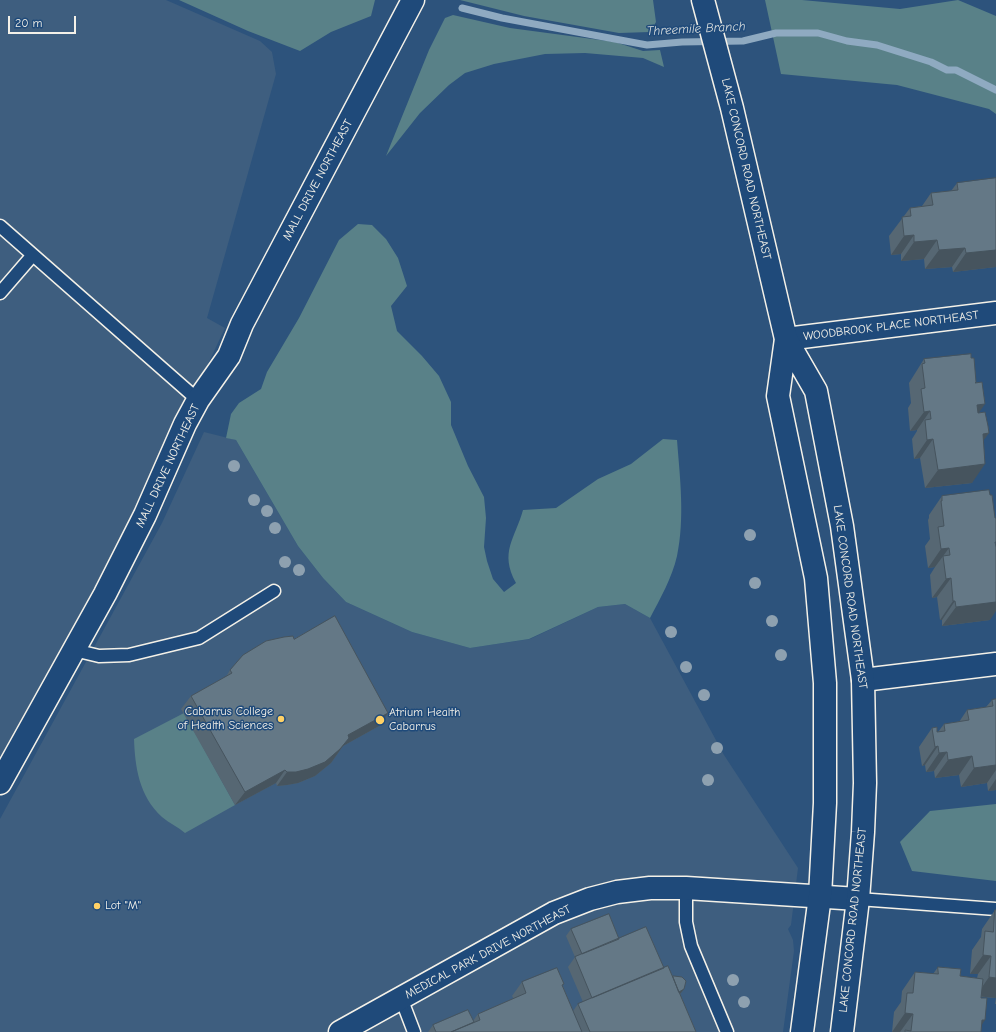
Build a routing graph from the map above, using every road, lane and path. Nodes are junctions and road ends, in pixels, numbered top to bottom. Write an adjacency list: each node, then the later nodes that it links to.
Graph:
1 (413, 0): 8 (street, MALL DRIVE NORTHEAST)
2 (703, 0): 7 (street, LAKE CONCORD ROAD NORTHEAST)
3 (0, 226): 4 (lane)
4 (32, 256): 5 (lane); 8 (lane)
5 (0, 293)
6 (996, 313): 7 (street, WOODBROOK PLACE NORTHEAST)
7 (786, 339): 12 (street, LAKE CONCORD ROAD NORTHEAST); 15 (street, LAKE CONCORD ROAD NORTHEAST)
8 (198, 400): 10 (street, MALL DRIVE NORTHEAST)
9 (274, 591): 10 (lane)
10 (74, 650): 13 (street, MALL DRIVE NORTHEAST)
11 (996, 664): 12 (street)
12 (863, 680): 16 (street, LAKE CONCORD ROAD NORTHEAST)
13 (0, 783)
14 (686, 888): 15 (street, MEDICAL PARK DRIVE NORTHEAST); 18 (street, MEDICAL PARK DRIVE NORTHEAST); 21 (lane)
15 (820, 896): 16 (street, MEDICAL PARK DRIVE NORTHEAST); 22 (street, LAKE CONCORD ROAD NORTHEAST)
16 (858, 899): 17 (lane); 23 (street, LAKE CONCORD ROAD NORTHEAST)
17 (996, 909)
18 (401, 998): 19 (street, MEDICAL PARK DRIVE NORTHEAST); 20 (lane)
19 (340, 1032)
20 (414, 1032)
21 (727, 1032)
22 (802, 1032)
23 (842, 1032)

